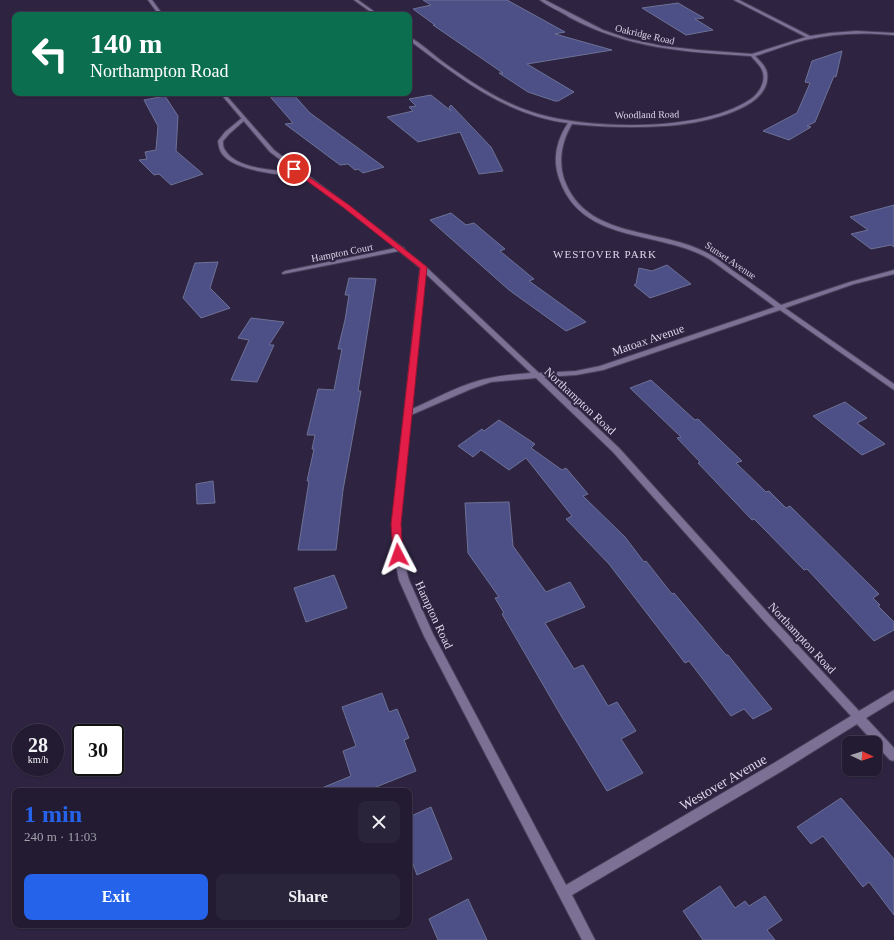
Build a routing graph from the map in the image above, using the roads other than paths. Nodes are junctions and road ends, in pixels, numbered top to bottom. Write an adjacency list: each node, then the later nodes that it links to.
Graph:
1 (150, 0): 5 (street)
2 (356, 0): 6 (street)
3 (542, 0): 10 (street, Oakridge Road)
4 (736, 0): 8 (street)
5 (159, 12)
6 (373, 12)
7 (894, 34): 8 (street)
8 (810, 38): 10 (street)
9 (412, 40): 13 (street, Woodland Road)
10 (752, 56): 13 (street, Woodland Road)
11 (225, 96): 12 (street, Northampton Road)
12 (244, 119): 14 (street, Northampton Road); 14 (street)
13 (571, 122): 19 (street, Sunset Avenue)
14 (300, 174): 15 (street, Northampton Road)
15 (402, 249): 16 (street, Northampton Road); 17 (street, Hampton Court)
16 (423, 267): 20 (street, Northampton Road); 22 (street, Hampton Road)
17 (285, 272)
18 (894, 272): 19 (street, Matoax Avenue)
19 (780, 306): 20 (street, Matoax Avenue); 21 (street, Sunset Avenue)
20 (536, 375): 22 (street, Matoax Avenue); 24 (street, Northampton Road)
21 (894, 388)
22 (407, 414): 26 (street, Hampton Road)
23 (894, 695): 24 (street, Westover Avenue)
24 (858, 716): 25 (street, Northampton Road); 26 (street, Westover Avenue)
25 (894, 756)
26 (565, 892): 27 (street, Hampton Road)
27 (589, 940)

